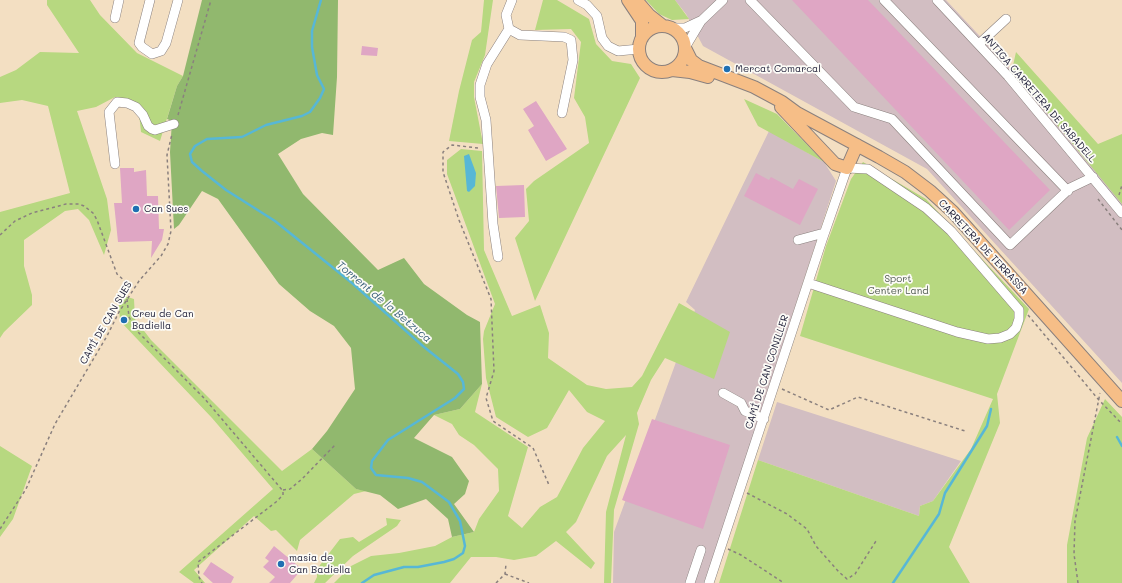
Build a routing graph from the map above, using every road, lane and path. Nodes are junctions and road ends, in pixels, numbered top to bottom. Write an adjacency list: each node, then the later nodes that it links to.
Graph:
1 (119, 0): 13 (street)
2 (150, 0): 3 (street)
3 (178, 0)
4 (211, 0): 25 (path, CAMÍ DE CAN SUES)
5 (512, 0): 17 (street)
6 (578, 0): 18 (street)
7 (628, 0): 18 (main road)
8 (636, 0): 16 (main road)
9 (723, 0): 15 (street)
10 (750, 0): 31 (street)
11 (884, 0): 31 (street)
12 (937, 0): 19 (street, ANTIGA CARRETERA DE SABADELL)
13 (115, 18)
14 (1006, 19): 19 (street)
15 (701, 21): 16 (street); 20 (street)
16 (668, 27): 18 (main road); 20 (main road)
17 (510, 29): 23 (street); 27 (street)
18 (640, 44): 21 (main road)
19 (979, 44): 30 (street, ANTIGA CARRETERA DE SABADELL)
20 (686, 48): 21 (main road); 24 (main road, CARRETERA DE TERRASSA)
21 (672, 70): 22 (main road, CARRETERA DE TERRASSA)
22 (781, 107): 24 (main road, CARRETERA DE TERRASSA); 29 (main road)
23 (562, 113)
24 (797, 113): 26 (main road, CARRETERA DE TERRASSA)
25 (174, 124): 28 (street); 40 (path, CAMÍ DE CAN SUES)
26 (857, 145): 29 (main road); 43 (main road, CARRETERA DE TERRASSA)
27 (487, 149): 38 (street); 52 (path)
28 (115, 164)
29 (847, 168): 35 (street, CAMÍ DE CAN CONILLER); 42 (street)
30 (1093, 177): 31 (street); 33 (street, ANTIGA CARRETERA DE SABADELL)
31 (1068, 191)
32 (1096, 196): 34 (path)
33 (1122, 213)
34 (1122, 230)
35 (824, 233): 37 (street); 39 (street, CAMÍ DE CAN CONILLER)
36 (0, 235): 40 (path)
37 (798, 240)
38 (498, 257)
39 (808, 283): 42 (street); 44 (street, CAMÍ DE CAN CONILLER)
40 (135, 286): 41 (path, CAMÍ DE CAN SUES)
41 (127, 299): 53 (path); 55 (path, CAMÍ DE CAN SUES)
42 (1019, 310): 46 (path)
43 (1103, 379): 46 (path); 47 (main road, CARRETERA DE TERRASSA)
44 (775, 385): 48 (street, CAMÍ DE CAN CONILLER); 50 (path)
45 (723, 393): 48 (street)
46 (1098, 399): 49 (path); 67 (path)
47 (1122, 400)
48 (764, 419): 54 (street, CAMÍ DE CAN CONILLER)
49 (1122, 424)
50 (964, 431)
51 (335, 445): 53 (path)
52 (549, 485)
53 (283, 490): 62 (path)
54 (740, 490): 56 (path); 57 (street, CAMÍ DE CAN CONILLER)
55 (0, 529)
56 (876, 541)
57 (721, 546): 65 (street, CAMÍ DE CAN CONILLER); 66 (path)
58 (701, 550): 61 (street)
59 (506, 564): 60 (path)
60 (505, 574): 63 (path); 64 (path)
61 (691, 580): 65 (street)
62 (202, 583)
63 (496, 583)
64 (529, 583)
65 (709, 583)
66 (784, 583)
67 (1078, 583)

